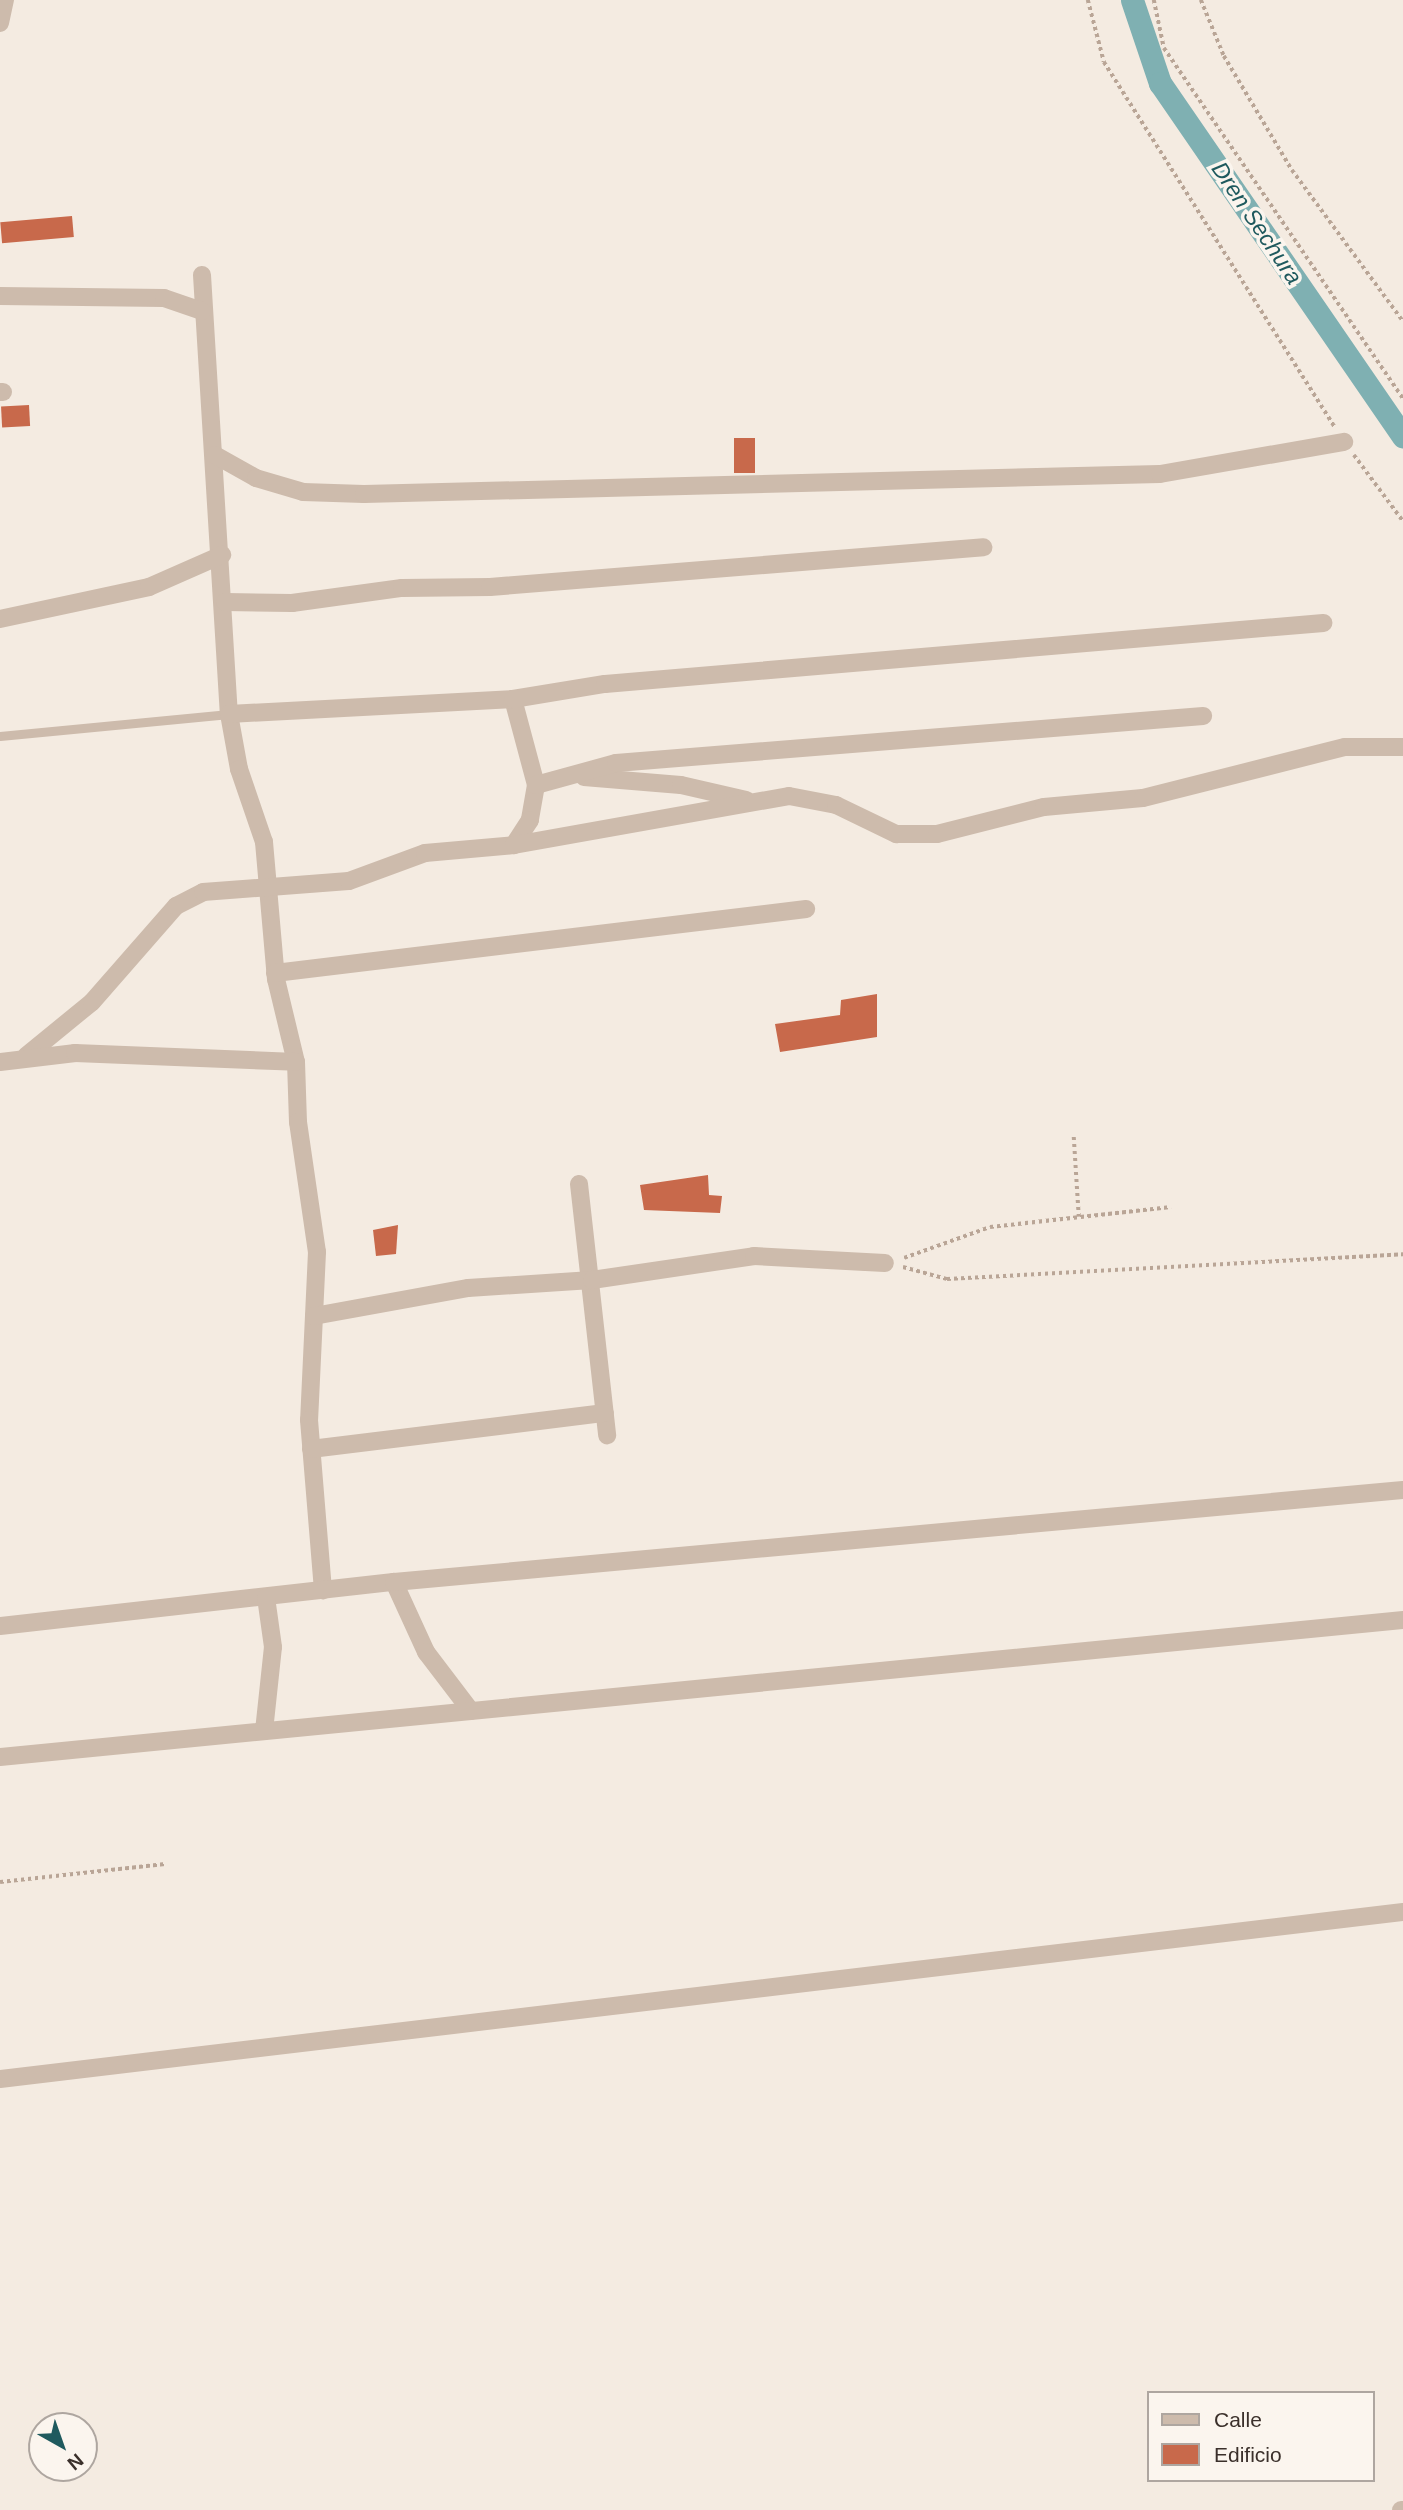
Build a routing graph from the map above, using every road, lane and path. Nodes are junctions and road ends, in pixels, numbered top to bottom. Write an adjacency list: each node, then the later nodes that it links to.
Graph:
1 (5, 0): 5 (street)
2 (1088, 0): 11 (path)
3 (1153, 0): 10 (path)
4 (1201, 0): 9 (path)
5 (0, 23)
6 (202, 275): 8 (street)
7 (0, 296): 8 (street)
8 (202, 311): 12 (street)
9 (1403, 321)
10 (1403, 399)
11 (1345, 442): 12 (street); 13 (path)
12 (215, 455): 15 (street)
13 (1403, 521)
14 (983, 547): 16 (street)
15 (222, 555): 16 (street); 17 (street)
16 (225, 601): 20 (street)
17 (0, 619)
18 (1323, 622): 19 (street)
19 (513, 699): 20 (street); 25 (street)
20 (229, 714): 22 (lane); 28 (street)
21 (1203, 716): 24 (street)
22 (0, 736)
23 (1403, 747): 26 (street)
24 (570, 776): 25 (street); 26 (street)
25 (536, 785): 27 (street)
26 (754, 802): 27 (street)
27 (514, 845): 28 (street)
28 (269, 885): 30 (street); 31 (street)
29 (806, 909): 30 (street)
30 (275, 973): 33 (street)
31 (26, 1056): 32 (street); 33 (street)
32 (0, 1062)
33 (296, 1062): 41 (street)
34 (1074, 1137): 37 (path)
35 (579, 1184): 40 (street)
36 (1171, 1207): 37 (path)
37 (1079, 1217): 39 (path)
38 (1403, 1254): 39 (path)
39 (885, 1263): 40 (street)
40 (592, 1280): 41 (street); 42 (street)
41 (314, 1316): 44 (street)
42 (605, 1413): 43 (street); 44 (street)
43 (607, 1435)
44 (311, 1449): 47 (street)
45 (1403, 1490): 46 (street)
46 (394, 1582): 47 (street); 51 (street)
47 (323, 1590): 48 (street)
48 (266, 1597): 50 (street); 52 (street)
49 (1403, 1620): 51 (street)
50 (0, 1626)
51 (471, 1711): 52 (street)
52 (264, 1731): 53 (street)
53 (0, 1757)
54 (165, 1864): 55 (path)
55 (0, 1882)
56 (1403, 1912): 57 (street)
57 (0, 2078)

